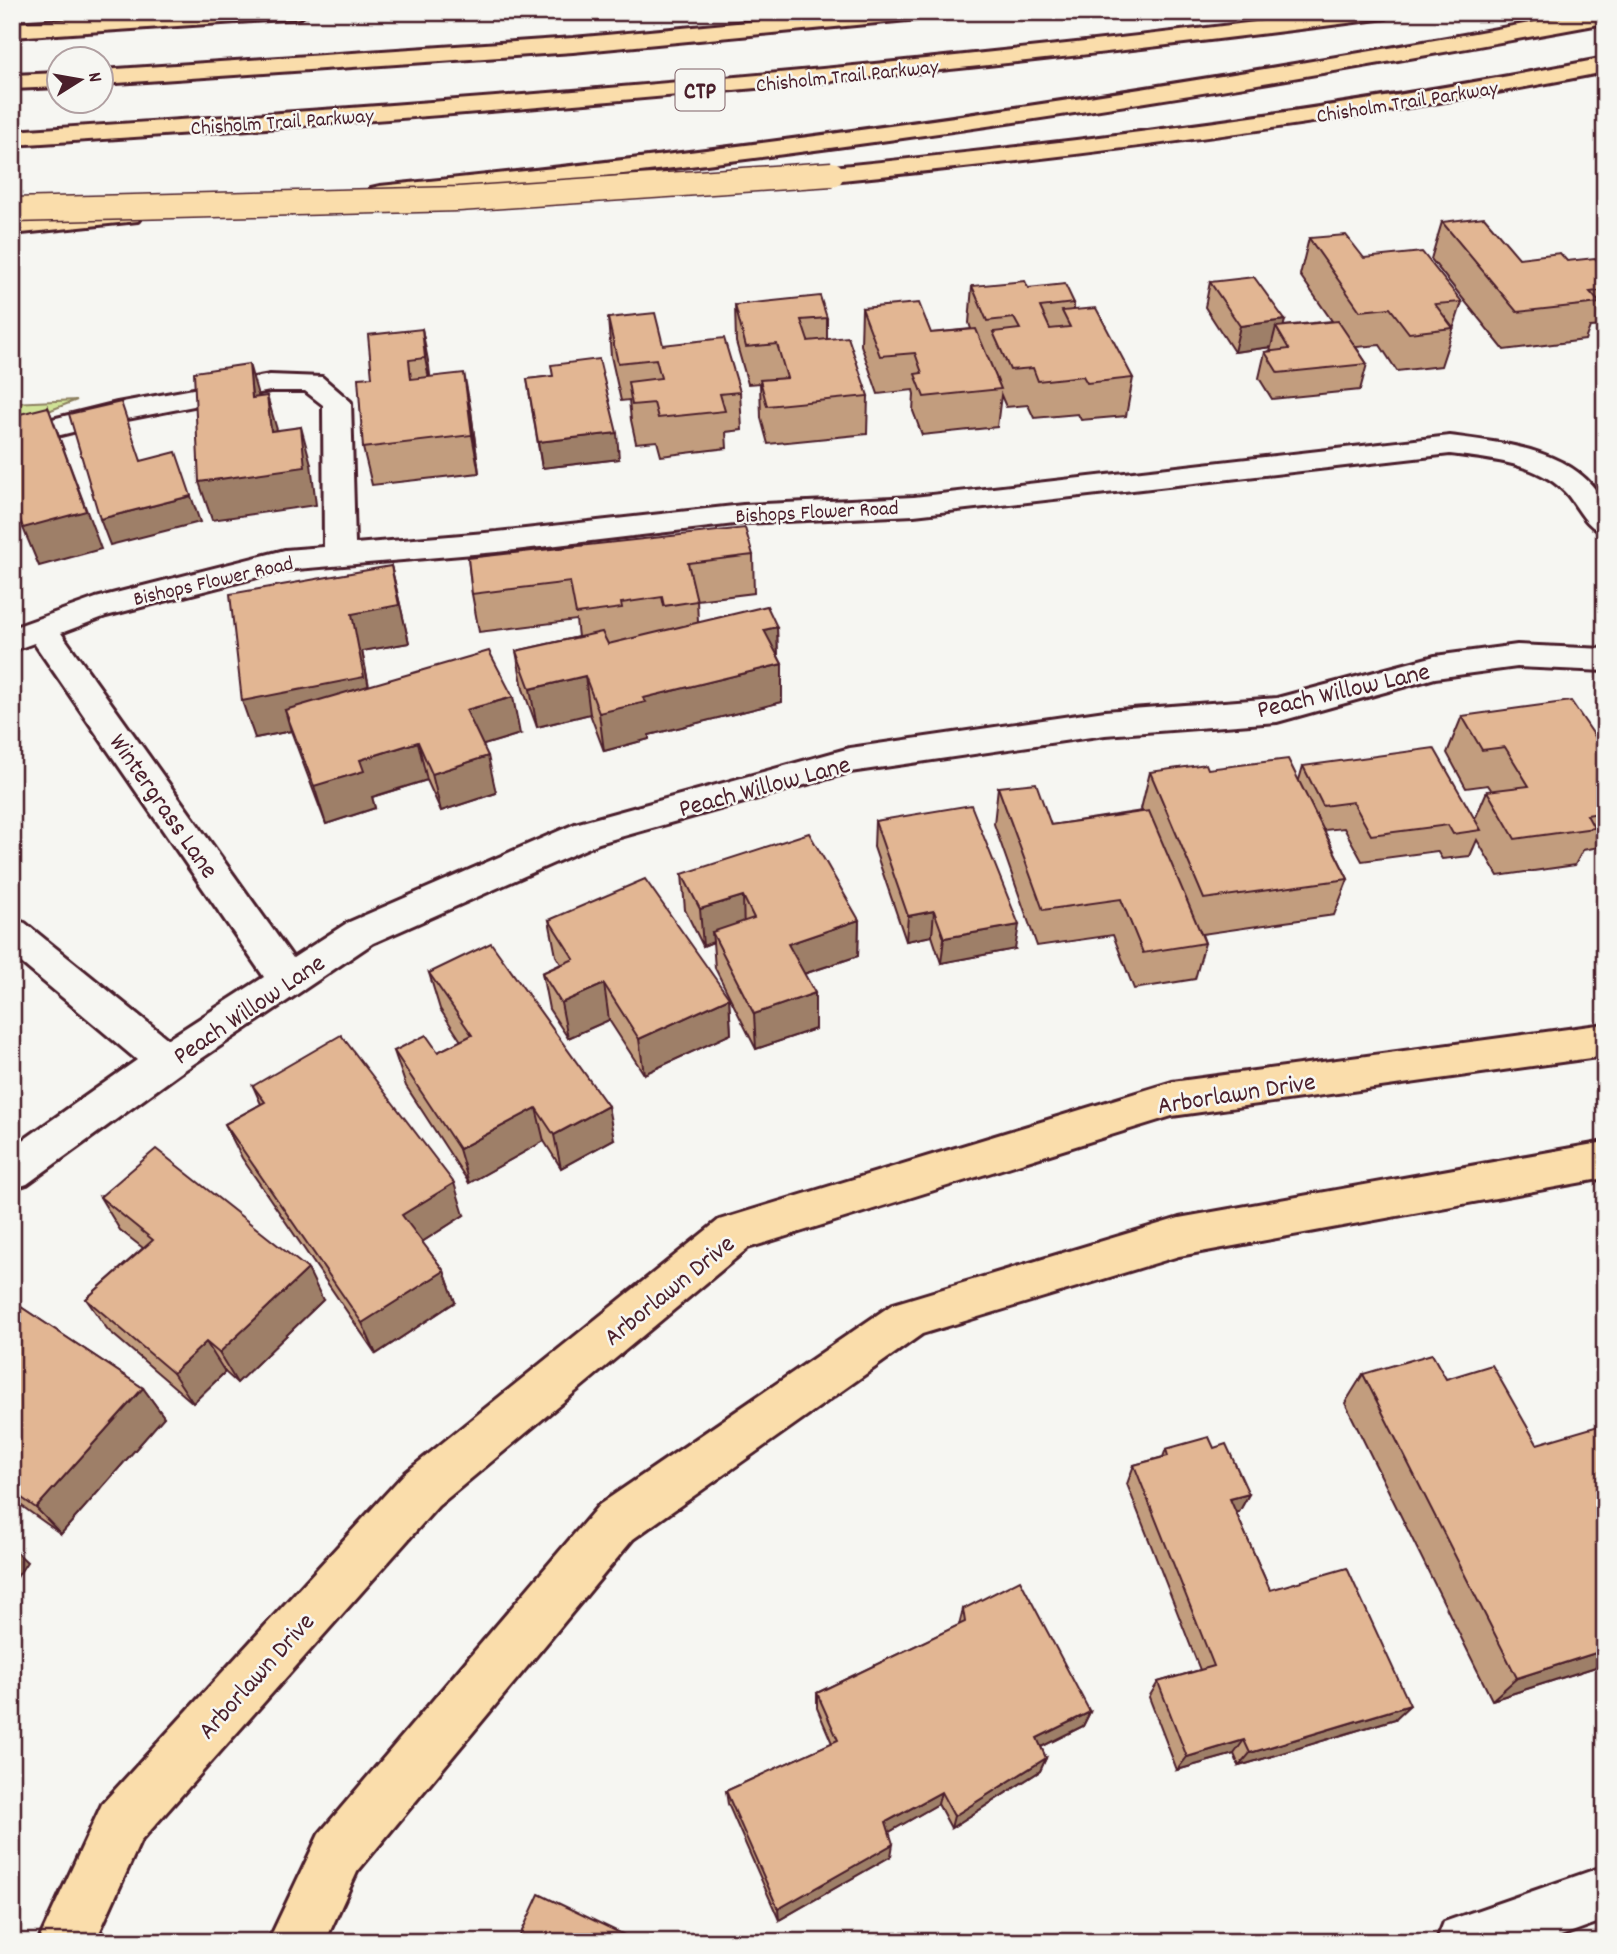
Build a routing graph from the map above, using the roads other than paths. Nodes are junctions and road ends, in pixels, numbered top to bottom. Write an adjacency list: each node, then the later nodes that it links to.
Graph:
1 (299, 12): 5 (main road)
2 (929, 12): 7 (main road, CTP)
3 (1386, 12): 10 (main road, Chisholm Trail Parkway / CTP)
4 (1605, 16): 12 (main road)
5 (12, 30)
6 (1605, 65): 11 (main road, Chisholm Trail Parkway, bridge)
7 (116, 76)
8 (46, 81): 9 (main road)
9 (12, 82)
10 (12, 138)
11 (12, 210)
12 (12, 226)
13 (12, 438): 15 (street)
14 (1605, 524): 15 (street, Bishops Flower Road)
15 (340, 556): 16 (street, Bishops Flower Road)
16 (27, 635): 19 (street, Wintergrass Lane)
17 (1605, 660): 19 (street, Peach Willow Lane)
18 (12, 933): 21 (street)
19 (288, 981): 21 (street, Peach Willow Lane)
20 (1605, 1040): 25 (main road, Arborlawn Drive)
21 (166, 1061): 23 (street, Peach Willow Lane)
22 (1605, 1160): 26 (main road)
23 (12, 1171)
24 (1605, 1893): 27 (street)
25 (66, 1942)
26 (296, 1942)
27 (1464, 1942)

